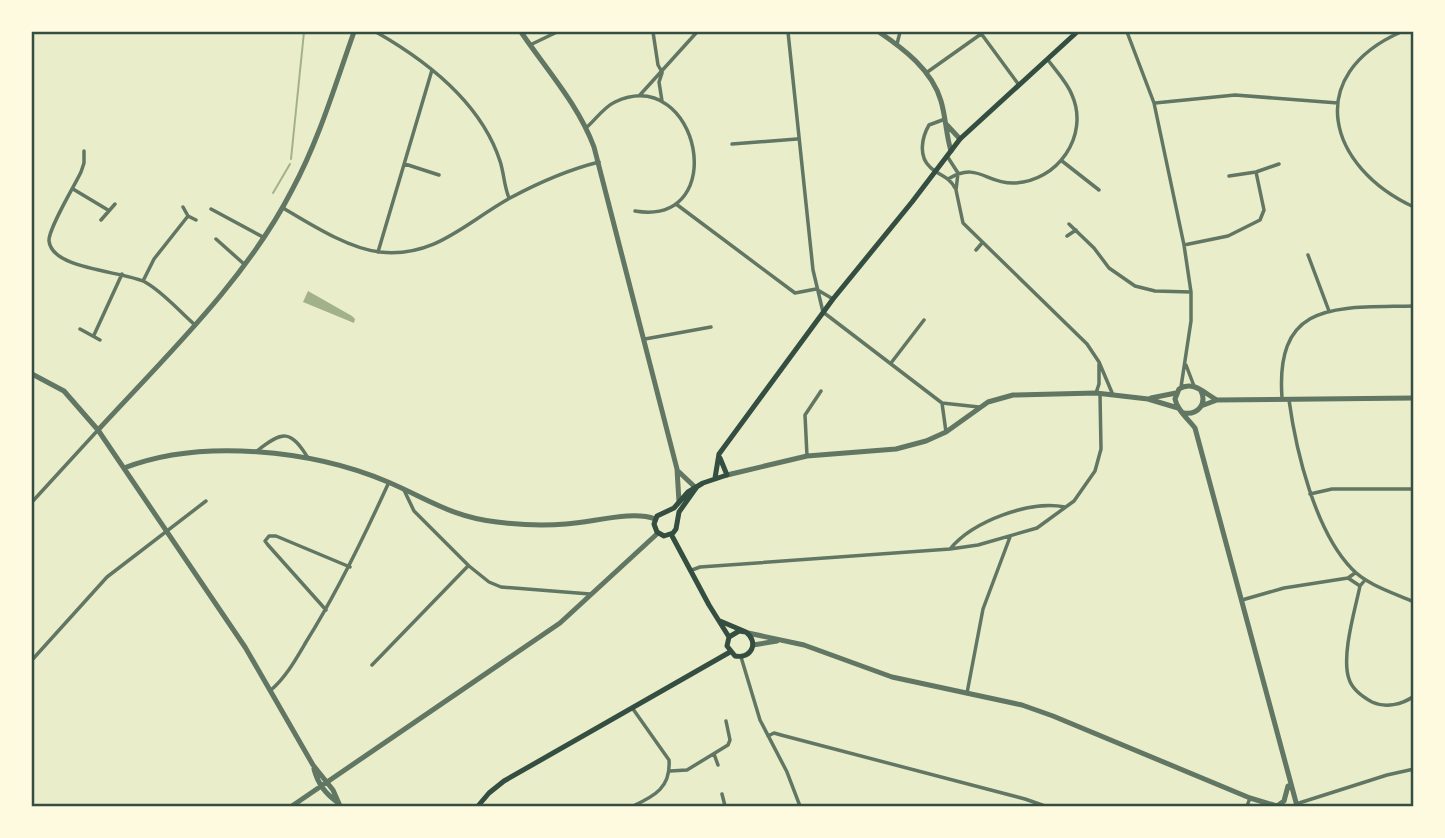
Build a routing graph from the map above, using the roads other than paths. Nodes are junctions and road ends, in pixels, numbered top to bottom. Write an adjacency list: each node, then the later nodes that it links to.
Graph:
1 (354, 32): 52 (street)
2 (376, 32): 17 (street)
3 (521, 32): 15 (street)
4 (556, 32): 15 (street)
5 (653, 32): 18 (street)
6 (697, 32): 18 (street)
7 (788, 32): 27 (street)
8 (879, 32): 14 (street)
9 (900, 32): 14 (street)
10 (1077, 32): 16 (main road)
11 (1127, 32): 23 (street)
12 (1401, 32): 24 (street)
13 (981, 33): 19 (street); 20 (street)
14 (897, 44): 19 (street)
15 (530, 45): 26 (street)
16 (1048, 60): 20 (main road); 32 (street)
17 (432, 70): 35 (street); 47 (street)
18 (662, 72): 21 (street); 22 (street)
19 (926, 73): 25 (street)
20 (1019, 85): 28 (main road)
21 (639, 96): 22 (street); 26 (street)
22 (662, 102): 49 (street)
23 (1154, 103): 24 (street); 65 (street)
24 (1338, 103): 51 (street)
25 (945, 121): 28 (street); 31 (street); 38 (street)
26 (587, 127): 33 (street)
27 (797, 139): 29 (street); 72 (street)
28 (960, 139): 31 (main road)
29 (732, 144)
30 (84, 151): 34 (street)
31 (949, 153): 38 (main road); 40 (street)
32 (1061, 161): 40 (street); 46 (street)
33 (598, 162): 47 (street); 83 (street)
34 (85, 163): 37 (street); 44 (street)
35 (404, 164): 41 (street); 67 (street)
36 (1279, 164): 39 (street)
37 (91, 165)
38 (935, 170): 43 (street); 74 (main road)
39 (1256, 172): 42 (street); 65 (street)
40 (958, 173): 43 (street); 45 (street)
41 (439, 175)
42 (1229, 176)
43 (948, 178): 45 (street)
44 (73, 189): 54 (street); 70 (street)
45 (956, 190): 64 (street)
46 (1099, 190)
47 (509, 199): 67 (street)
48 (115, 204): 54 (street)
49 (676, 204): 55 (street); 72 (street)
50 (183, 207): 56 (street)
51 (1413, 207)
52 (282, 208): 62 (street); 67 (street)
53 (211, 209): 62 (street)
54 (108, 210): 57 (street)
55 (635, 211)
56 (188, 216): 58 (street); 71 (street)
57 (101, 220)
58 (196, 220)
59 (1069, 224): 60 (street)
60 (1076, 230): 61 (street); 73 (street)
61 (1067, 236)
62 (263, 237): 69 (street)
63 (216, 239): 69 (street)
64 (982, 243): 66 (street); 85 (street)
65 (1184, 245): 73 (street)
66 (976, 250)
67 (378, 252)
68 (1308, 255): 76 (street)
69 (244, 264): 79 (street)
70 (122, 274): 71 (street); 82 (street)
71 (143, 281): 79 (street)
72 (816, 289): 74 (street); 77 (street)
73 (1191, 292): 87 (street)
74 (832, 299): 77 (main road)
75 (1413, 306): 76 (street)
76 (1329, 311): 96 (street)
77 (823, 312): 86 (street); 109 (main road)
78 (923, 320): 86 (street)
79 (195, 324): 106 (street)
80 (711, 327): 83 (street)
81 (80, 329): 82 (street)
82 (94, 335): 84 (street)
83 (645, 339): 113 (street)
84 (100, 340)
85 (1098, 362): 93 (street); 94 (street)
86 (891, 363): 100 (street)
87 (1185, 363): 89 (street); 90 (street)
88 (32, 374): 106 (street)
89 (1194, 386): 90 (street); 92 (street)
90 (1179, 390): 95 (street); 102 (street)
91 (821, 391): 110 (street)
92 (1200, 391): 99 (street); 103 (street)
93 (1098, 393): 94 (street); 101 (street); 124 (street)
94 (1113, 395): 95 (street)
95 (1148, 398): 102 (street)
96 (1282, 398): 97 (street); 99 (street)
97 (1289, 398): 98 (street); 120 (street)
98 (1413, 398)
99 (1217, 400): 103 (street)
100 (942, 403): 101 (street); 107 (street)
101 (979, 407): 107 (street)
102 (1178, 408): 104 (street)
103 (1199, 409): 104 (street); 105 (street)
104 (1184, 413): 105 (street)
105 (1195, 428): 141 (street)
106 (97, 430): 112 (street); 122 (street)
107 (946, 432): 110 (street)
108 (257, 451): 111 (street); 111 (street); 112 (street)
109 (719, 454): 114 (main road); 115 (main road)
110 (807, 456): 114 (street)
111 (309, 460): 116 (street)
112 (124, 468): 128 (street)
113 (677, 469): 117 (street); 123 (street)
114 (727, 475): 115 (main road)
115 (715, 478): 117 (main road)
116 (389, 482): 119 (street); 134 (street)
117 (696, 488): 123 (main road); 127 (main road)
118 (1413, 489): 120 (street)
119 (404, 490): 126 (street); 133 (street)
120 (1310, 494): 136 (street)
121 (206, 501): 128 (street)
122 (32, 502)
123 (679, 502): 125 (main road)
124 (1067, 508): 131 (street); 132 (street)
125 (665, 513): 126 (main road); 127 (main road)
126 (655, 519): 129 (main road)
127 (676, 520): 130 (main road)
128 (166, 531): 151 (street); 153 (street)
129 (658, 533): 130 (main road); 140 (street)
130 (671, 534): 135 (main road)
131 (1010, 537): 132 (street); 154 (street)
132 (950, 549): 135 (street)
133 (469, 566): 140 (street); 152 (street)
134 (350, 567): 143 (street); 143 (street)
135 (690, 571): 144 (main road)
136 (1355, 572): 137 (street); 138 (street)
137 (1348, 578): 139 (street); 141 (street)
138 (1366, 580): 139 (street); 142 (street)
139 (1360, 586): 155 (street)
140 (592, 595): 165 (street)
141 (1242, 600): 164 (street)
142 (1413, 602)
143 (326, 610): 153 (street)
144 (720, 621): 145 (main road); 146 (main road)
145 (747, 632): 146 (main road); 147 (street); 148 (main road)
146 (729, 638): 149 (main road)
147 (780, 640): 148 (street); 154 (street)
148 (754, 645): 150 (main road)
149 (730, 652): 150 (main road); 156 (main road)
150 (741, 657): 158 (street)
151 (32, 660)
152 (372, 665)
153 (270, 692): 160 (street)
154 (967, 693): 168 (street)
155 (1413, 696)
156 (633, 709): 163 (street); 173 (main road)
157 (726, 721): 159 (street)
158 (768, 736): 176 (street); 177 (street)
159 (713, 754): 161 (street); 163 (street)
160 (313, 765): 165 (street); 166 (street)
161 (719, 765)
162 (1413, 769): 171 (street)
163 (670, 771): 174 (street)
164 (1287, 772): 169 (street); 171 (street)
165 (328, 783): 166 (street); 170 (street)
166 (322, 787): 170 (street); 172 (street)
167 (722, 794): 175 (street)
168 (1250, 798): 178 (street); 179 (street)
169 (1284, 800): 171 (street); 179 (street)
170 (339, 804)
171 (1295, 804)
172 (292, 807)
173 (478, 807)
174 (633, 807)
175 (724, 807)
176 (800, 807)
177 (1045, 807)
178 (1247, 807)
179 (1277, 807)

